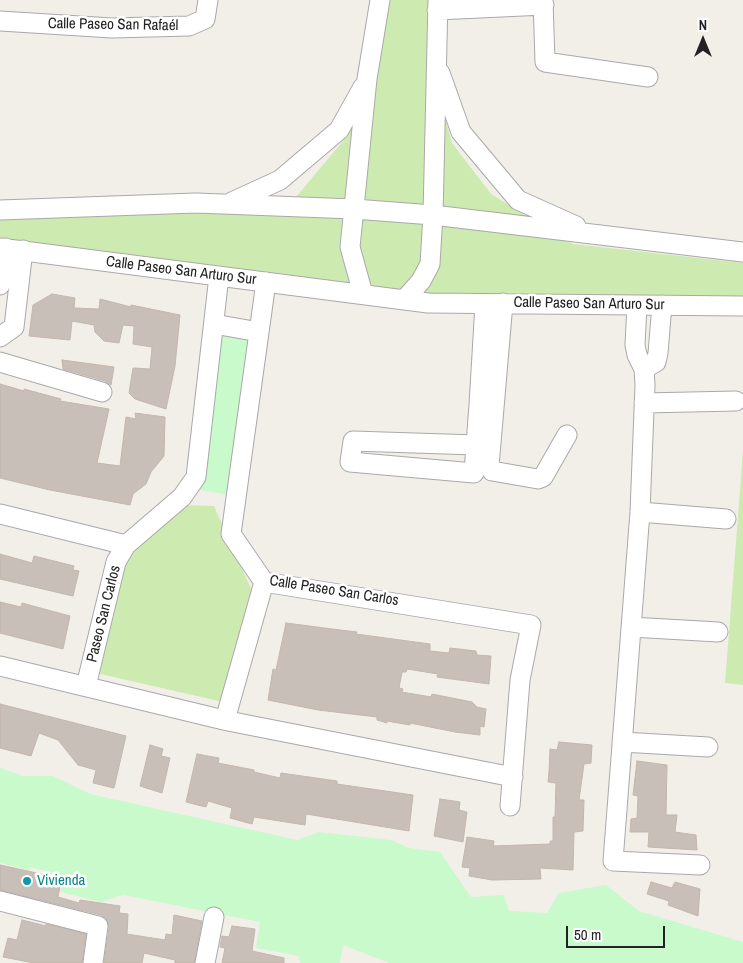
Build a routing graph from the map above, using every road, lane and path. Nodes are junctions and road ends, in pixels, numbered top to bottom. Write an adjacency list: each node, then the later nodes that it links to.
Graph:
1 (208, 0): 5 (street, Calle Paseo San Rafaél)
2 (380, 0): 8 (street)
3 (544, 3): 4 (street); 7 (street)
4 (438, 5): 6 (street)
5 (0, 21)
6 (436, 63): 12 (street); 13 (street)
7 (648, 77)
8 (367, 79): 9 (street); 10 (street)
9 (226, 204): 10 (street); 11 (street)
10 (354, 209): 12 (street); 19 (street)
11 (0, 210)
12 (433, 215): 13 (street); 20 (street)
13 (591, 233): 15 (street)
14 (10, 249): 16 (street, Calle Paseo San Arturo Sur); 18 (street); 27 (street)
15 (743, 252)
16 (219, 276): 17 (street, Calle Paseo San Arturo Sur); 25 (street)
17 (266, 282): 19 (street, Calle Paseo San Arturo Sur); 26 (street, Calle Paseo San Carlos)
18 (0, 285)
19 (363, 294): 20 (street, Calle Paseo San Arturo Sur)
20 (404, 300): 21 (street, Calle Paseo San Arturo Sur)
21 (494, 304): 22 (street, Calle Paseo San Arturo Sur); 33 (street); 34 (street)
22 (636, 305): 23 (street, Calle Paseo San Arturo Sur); 29 (street)
23 (662, 305): 24 (street, Calle Paseo San Arturo Sur); 29 (street)
24 (743, 306)
25 (214, 324): 26 (street); 38 (street)
26 (260, 332): 39 (street, Calle Paseo San Carlos)
27 (0, 337)
28 (0, 362): 30 (street)
29 (644, 369): 32 (street)
30 (102, 392)
31 (736, 401): 32 (street)
32 (644, 403): 35 (street)
33 (567, 434)
34 (476, 445): 34 (street)
35 (640, 512): 37 (street); 40 (street)
36 (0, 514): 38 (street)
37 (726, 519)
38 (126, 545): 43 (street, Paseo San Carlos)
39 (264, 582): 44 (street); 47 (street, Calle Paseo San Carlos)
40 (631, 627): 41 (street); 45 (street)
41 (718, 632)
42 (0, 666): 43 (street)
43 (86, 686): 44 (street)
44 (225, 720): 47 (street)
45 (622, 742): 46 (street); 49 (street)
46 (708, 747)
47 (513, 777): 48 (street, Calle Paseo San Carlos)
48 (510, 806)
49 (700, 865)
50 (0, 901): 52 (street)
51 (214, 917): 53 (street)
52 (92, 963)
53 (205, 963)

